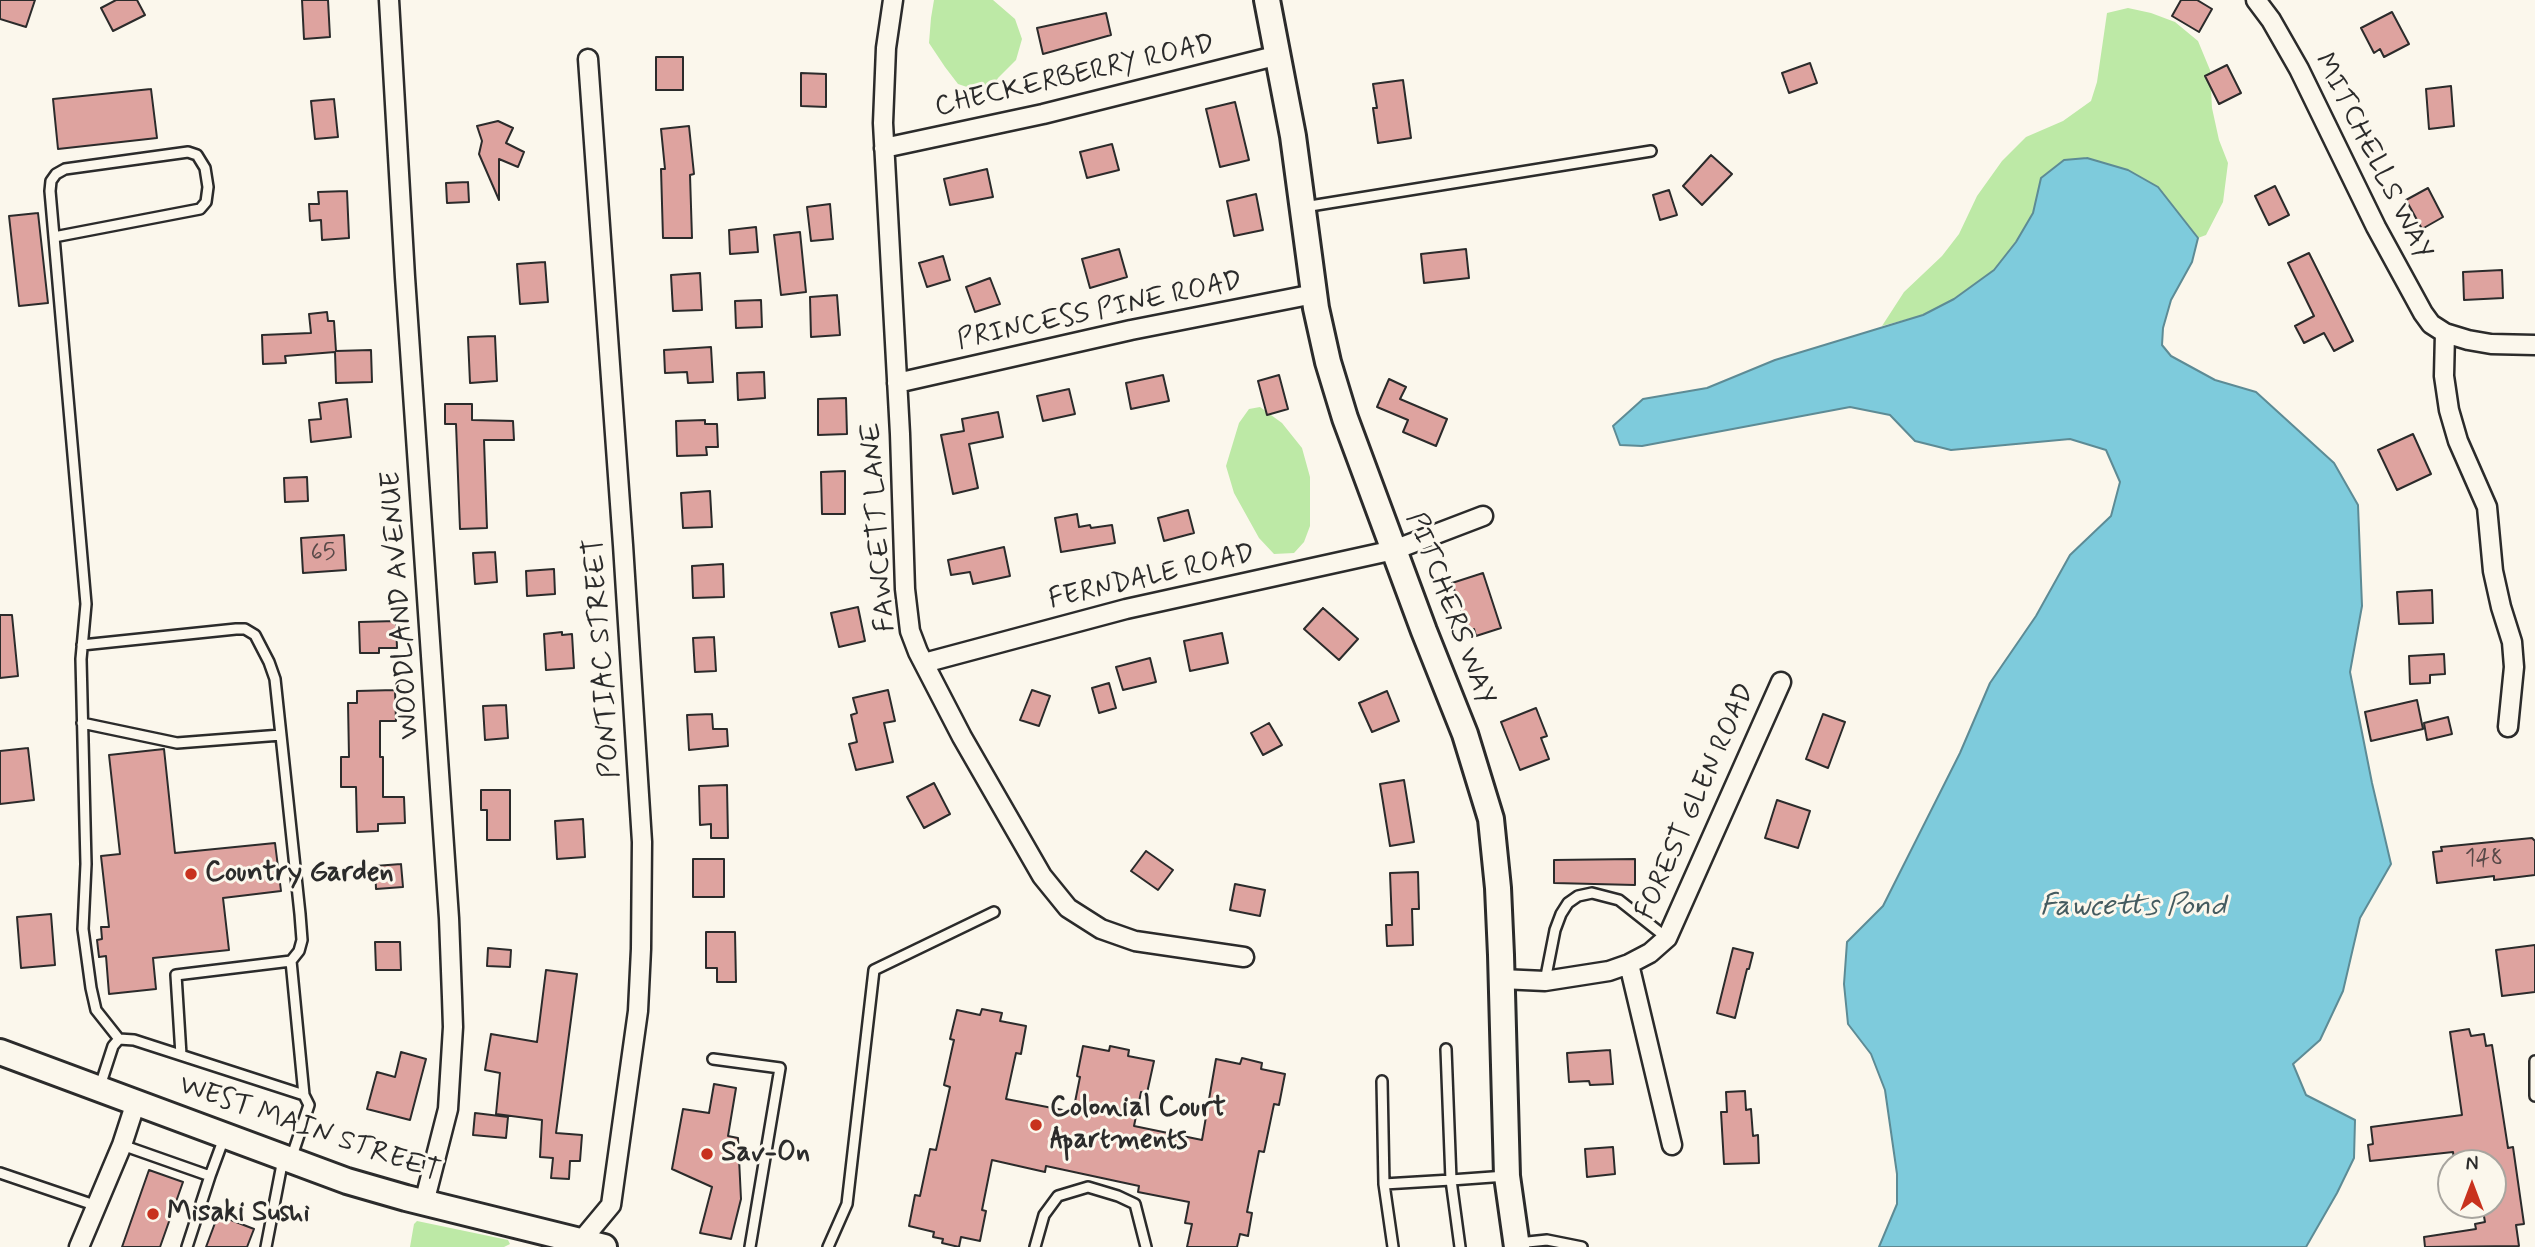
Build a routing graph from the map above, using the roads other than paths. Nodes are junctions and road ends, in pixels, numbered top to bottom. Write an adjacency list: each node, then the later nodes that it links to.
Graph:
1 (389, 0): 50 (street, WOODLAND AVENUE)
2 (893, 0): 7 (street, FAWCETT LANE)
3 (1267, 0): 5 (main road, PITCHERS WAY)
4 (2256, 0): 12 (street, MITCHELLS WAY)
5 (1279, 55): 7 (street, CHECKERBERRY ROAD); 9 (main road, PITCHERS WAY)
6 (588, 59): 52 (street, PONTIAC STREET)
7 (884, 148): 14 (street, FAWCETT LANE)
8 (1651, 151): 9 (lane)
9 (1302, 208): 11 (main road, PITCHERS WAY)
10 (54, 237): 10 (lane); 17 (lane)
11 (1314, 294): 14 (street, PRINCESS PINE ROAD); 16 (main road, PITCHERS WAY)
12 (2445, 333): 13 (street); 21 (street)
13 (2535, 345)
14 (897, 383): 18 (street, FAWCETT LANE)
15 (1483, 516): 16 (street)
16 (1394, 550): 18 (street, FERNDALE ROAD); 28 (main road, PITCHERS WAY)
17 (82, 645): 20 (lane); 22 (lane)
18 (924, 663): 25 (street, FAWCETT LANE)
19 (1780, 682): 24 (street, FOREST GLEN ROAD)
20 (82, 723): 22 (lane); 30 (lane)
21 (2508, 727)
22 (281, 735): 26 (lane)
23 (994, 912): 58 (lane)
24 (1667, 938): 27 (street, FOREST GLEN ROAD); 29 (lane)
25 (1244, 957)
26 (291, 961): 32 (lane); 38 (lane)
27 (1629, 964): 29 (street, FOREST GLEN ROAD); 43 (street)
28 (1502, 979): 29 (street, FOREST GLEN ROAD); 46 (main road, PITCHERS WAY)
29 (1545, 981)
30 (119, 1039): 32 (lane); 37 (lane)
31 (1446, 1049): 48 (lane)
32 (181, 1055): 38 (lane)
33 (3, 1056): 37 (main road, WEST MAIN STREET)
34 (713, 1059): 57 (lane)
35 (2535, 1061): 39 (lane)
36 (1382, 1081): 49 (lane)
37 (99, 1089): 40 (main road, WEST MAIN STREET)
38 (304, 1095): 44 (lane)
39 (2535, 1096)
40 (136, 1102): 41 (main road, WEST MAIN STREET); 42 (street)
41 (225, 1135): 44 (main road, WEST MAIN STREET); 47 (lane)
42 (122, 1145): 47 (lane); 51 (street)
43 (1672, 1145)
44 (287, 1159): 50 (main road, WEST MAIN STREET); 56 (lane)
45 (0, 1172): 51 (lane)
46 (1507, 1176): 48 (lane); 53 (main road, PITCHERS WAY)
47 (211, 1177): 55 (lane)
48 (1451, 1180): 49 (lane); 62 (lane)
49 (1384, 1184): 61 (lane)
50 (424, 1203): 52 (main road, WEST MAIN STREET)
51 (97, 1206): 54 (street)
52 (592, 1244)
53 (1517, 1245): 63 (lane)
54 (79, 1247)
55 (187, 1247)
56 (265, 1247)
57 (750, 1247)
58 (828, 1247)
59 (1035, 1247): 60 (lane)
60 (1146, 1247)
61 (1393, 1247)
62 (1460, 1247)
63 (1582, 1247)

